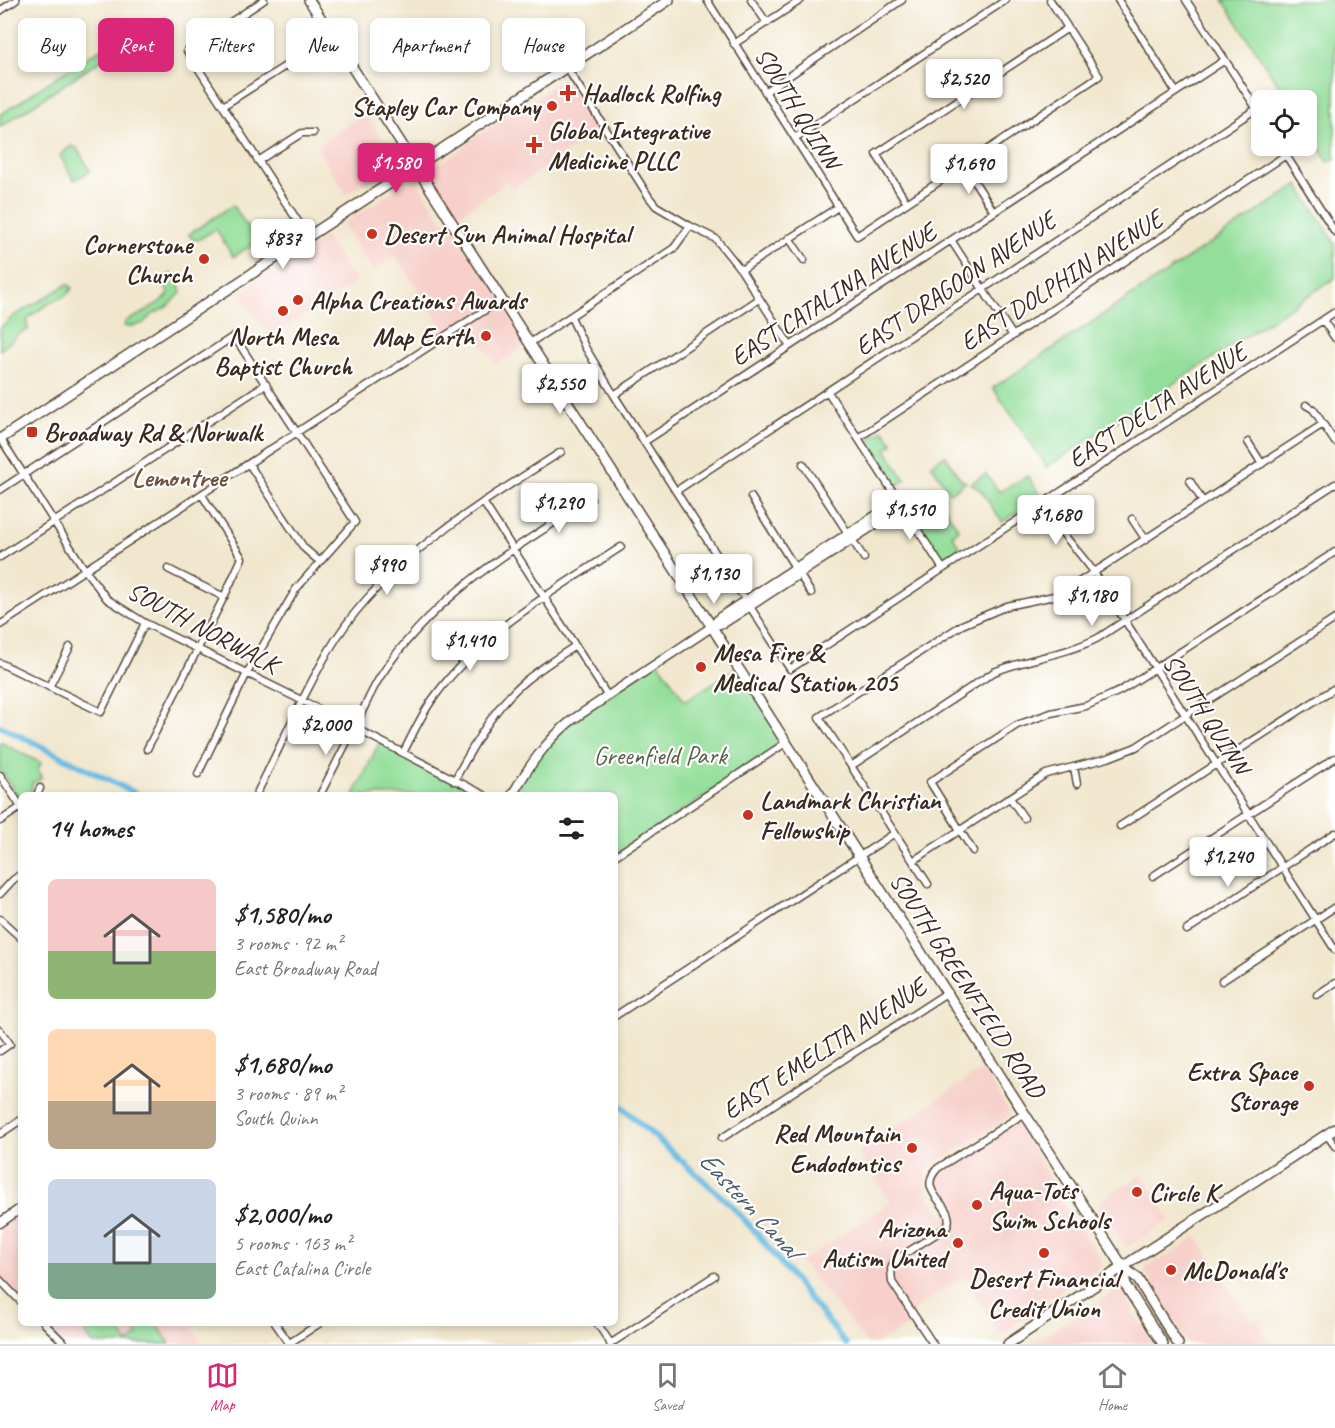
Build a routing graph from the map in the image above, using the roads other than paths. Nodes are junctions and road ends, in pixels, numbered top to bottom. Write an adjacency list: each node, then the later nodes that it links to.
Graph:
1 (16, 0): 13 (street)
2 (264, 0): 25 (street)
3 (309, 0): 32 (main road, SOUTH GREENFIELD ROAD)
4 (669, 0): 17 (main road)
5 (707, 0): 16 (street, SOUTH QUINN)
6 (751, 0): 14 (street)
7 (801, 0): 14 (street)
8 (902, 0): 22 (street)
9 (1006, 0): 28 (street)
10 (1050, 0): 15 (street)
11 (1118, 0): 23 (street)
12 (1186, 0): 18 (street)
13 (0, 10)
14 (766, 22): 16 (street)
15 (1068, 28): 33 (street); 34 (street)
16 (734, 44): 22 (street, SOUTH QUINN)
17 (585, 56)
18 (1225, 60): 23 (street, EAST CATALINA AVENUE); 24 (street)
19 (286, 66): 25 (street)
20 (561, 72): 32 (main road)
21 (570, 72): 37 (street)
22 (765, 92): 28 (street, SOUTH QUINN)
23 (1176, 92): 36 (street, EAST CATALINA AVENUE)
24 (1251, 100)
25 (223, 106): 31 (street)
26 (1251, 111): 44 (street, EAST DRAGOON AVENUE)
27 (313, 133): 31 (street)
28 (795, 138): 35 (street, SOUTH QUINN)
29 (1284, 156): 50 (street, EAST DOLPHIN AVENUE)
30 (1287, 156): 38 (street)
31 (258, 161): 39 (street)
32 (416, 165): 39 (main road); 45 (main road, SOUTH GREENFIELD ROAD)
33 (964, 165): 34 (street); 36 (street)
34 (907, 203): 35 (street, SOUTH QUINN)
35 (838, 207): 40 (street)
36 (994, 212): 41 (street, EAST CATALINA AVENUE)
37 (690, 226): 43 (street); 48 (street)
38 (1335, 232)
39 (308, 237): 61 (main road)
40 (789, 238): 42 (street); 43 (street)
41 (951, 240): 44 (street); 53 (street, EAST CATALINA AVENUE)
42 (804, 260)
43 (741, 270): 46 (street)
44 (982, 288): 50 (street); 55 (street, EAST DRAGOON AVENUE)
45 (502, 299): 52 (main road, SOUTH GREENFIELD ROAD); 59 (street)
46 (759, 299): 53 (street); 56 (street)
47 (1335, 312): 49 (street, EAST DELTA AVENUE)
48 (571, 316): 52 (street); 56 (street)
49 (1323, 320): 51 (street); 80 (street, EAST DELTA AVENUE)
50 (1013, 336): 60 (street, EAST DOLPHIN AVENUE)
51 (1335, 338)
52 (530, 343): 104 (main road, SOUTH GREENFIELD ROAD)
53 (790, 346): 62 (street, EAST CATALINA AVENUE)
54 (266, 384): 59 (street); 69 (street); 82 (street)
55 (828, 392): 60 (street); 73 (street, EAST DRAGOON AVENUE)
56 (614, 395): 62 (street)
57 (1306, 405): 58 (street)
58 (1323, 424): 64 (street); 68 (street)
59 (297, 433): 66 (street); 90 (street)
60 (858, 438): 79 (street)
61 (0, 439): 69 (street, SOUTH NORWALK)
62 (644, 442): 73 (street)
63 (1248, 442): 68 (street)
64 (1335, 442)
65 (561, 452): 77 (street)
66 (249, 464): 74 (street); 90 (street)
67 (802, 464): 83 (street)
68 (1262, 464): 78 (street)
69 (24, 474): 72 (street); 82 (street, SOUTH NORWALK)
70 (1190, 481): 78 (street)
71 (1335, 484): 101 (street)
72 (0, 490)
73 (676, 491): 99 (street)
74 (202, 495): 93 (street); 97 (street)
75 (751, 497): 94 (street)
76 (591, 499): 86 (street)
77 (483, 502): 86 (street); 114 (street)
78 (1203, 502): 84 (street)
79 (900, 504): 83 (street); 92 (street)
80 (1042, 505): 92 (street, EAST DELTA AVENUE); 95 (street, SOUTH QUINN)
81 (1132, 519): 84 (street)
82 (54, 522): 88 (street); 93 (street, SOUTH NORWALK)
83 (850, 537): 89 (street); 94 (street)
84 (1146, 540): 95 (street)
85 (621, 547): 98 (street)
86 (513, 549): 98 (street); 116 (street)
87 (1335, 552): 109 (street)
88 (0, 557)
89 (864, 558)
90 (319, 561): 110 (street)
91 (168, 569): 97 (street)
92 (943, 569): 99 (street, EAST DELTA AVENUE)
93 (85, 570): 102 (street, SOUTH NORWALK); 103 (street)
94 (797, 571): 96 (street); 99 (street)
95 (1094, 572): 101 (street, SOUTH QUINN); 122 (street)
96 (812, 593)
97 (224, 597): 107 (street)
98 (544, 597): 105 (street); 119 (street)
99 (748, 603): 104 (street)
100 (1335, 620): 115 (street)
101 (1125, 622): 109 (street, SOUTH QUINN); 122 (street)
102 (145, 623): 107 (street, SOUTH NORWALK); 111 (street)
103 (0, 625)
104 (713, 626): 113 (street); 117 (main road, SOUTH GREENFIELD ROAD)
105 (575, 646): 113 (street); 126 (street)
106 (70, 647): 111 (street)
107 (197, 648): 110 (street, SOUTH NORWALK); 118 (street)
108 (0, 663): 111 (street)
109 (1155, 669): 115 (street, SOUTH QUINN); 141 (street)
110 (248, 673): 114 (street, SOUTH NORWALK); 124 (street)
111 (49, 687)
112 (1335, 688): 121 (street)
113 (607, 695): 133 (street)
114 (303, 701): 116 (street, SOUTH NORWALK); 130 (street)
115 (1186, 717): 121 (street, SOUTH QUINN); 123 (street)
116 (354, 729): 119 (street, SOUTH NORWALK); 131 (street)
117 (787, 742): 145 (street); 146 (main road, SOUTH GREENFIELD ROAD)
118 (147, 749)
119 (403, 753): 126 (street, SOUTH NORWALK)
120 (1335, 758): 137 (street)
121 (1217, 765): 137 (street, SOUTH QUINN); 140 (street)
122 (851, 766): 142 (street)
123 (1074, 767): 127 (street); 134 (street)
124 (198, 774)
125 (0, 775): 135 (street)
126 (454, 781): 132 (street, SOUTH NORWALK)
127 (1077, 784)
128 (40, 788): 129 (street)
129 (38, 792)
130 (258, 792)
131 (322, 792)
132 (478, 792)
133 (514, 792)
134 (1010, 798): 138 (street); 141 (street)
135 (18, 802)
136 (18, 809): 139 (street)
137 (1249, 815): 148 (street, SOUTH QUINN); 150 (street)
138 (1024, 818)
139 (0, 821)
140 (1120, 826)
141 (960, 830): 144 (street); 147 (street)
142 (895, 833): 146 (street); 147 (street)
143 (1335, 833): 148 (street)
144 (973, 851)
145 (618, 854)
146 (861, 856): 161 (main road, SOUTH GREENFIELD ROAD); 163 (street)
147 (913, 861): 151 (street)
148 (1282, 867): 155 (street, SOUTH QUINN); 156 (street)
149 (18, 876): 152 (street)
150 (1153, 876)
151 (928, 884)
152 (0, 894)
153 (1335, 907): 155 (street)
154 (0, 919): 157 (street)
155 (1316, 920): 158 (street, SOUTH QUINN); 159 (street)
156 (1187, 930)
157 (18, 935)
158 (1335, 950)
159 (1222, 981)
160 (1335, 983): 162 (street)
161 (948, 992): 166 (main road, SOUTH GREENFIELD ROAD); 170 (street, EAST EMELITA AVENUE)
162 (1317, 994)
163 (618, 1014)
164 (0, 1030): 165 (street)
165 (0, 1051)
166 (1025, 1113): 174 (main road, SOUTH GREENFIELD ROAD); 185 (street)
167 (18, 1122): 169 (street)
168 (1331, 1132): 171 (street); 174 (main road)
169 (0, 1134)
170 (722, 1138)
171 (1335, 1146)
172 (18, 1210): 173 (street)
173 (0, 1222)
174 (1123, 1267): 186 (main road); 187 (main road, SOUTH GREENFIELD ROAD); 188 (main road, SOUTH GREENFIELD ROAD)
175 (714, 1276): 184 (street)
176 (0, 1280): 177 (street)
177 (18, 1299)
178 (47, 1326): 183 (street)
179 (277, 1326): 182 (street)
180 (315, 1326): 182 (street)
181 (599, 1326): 184 (street)
182 (289, 1343)
183 (65, 1344)
184 (610, 1344)
185 (933, 1344)
186 (1008, 1344)
187 (1163, 1344)
188 (1178, 1344)

